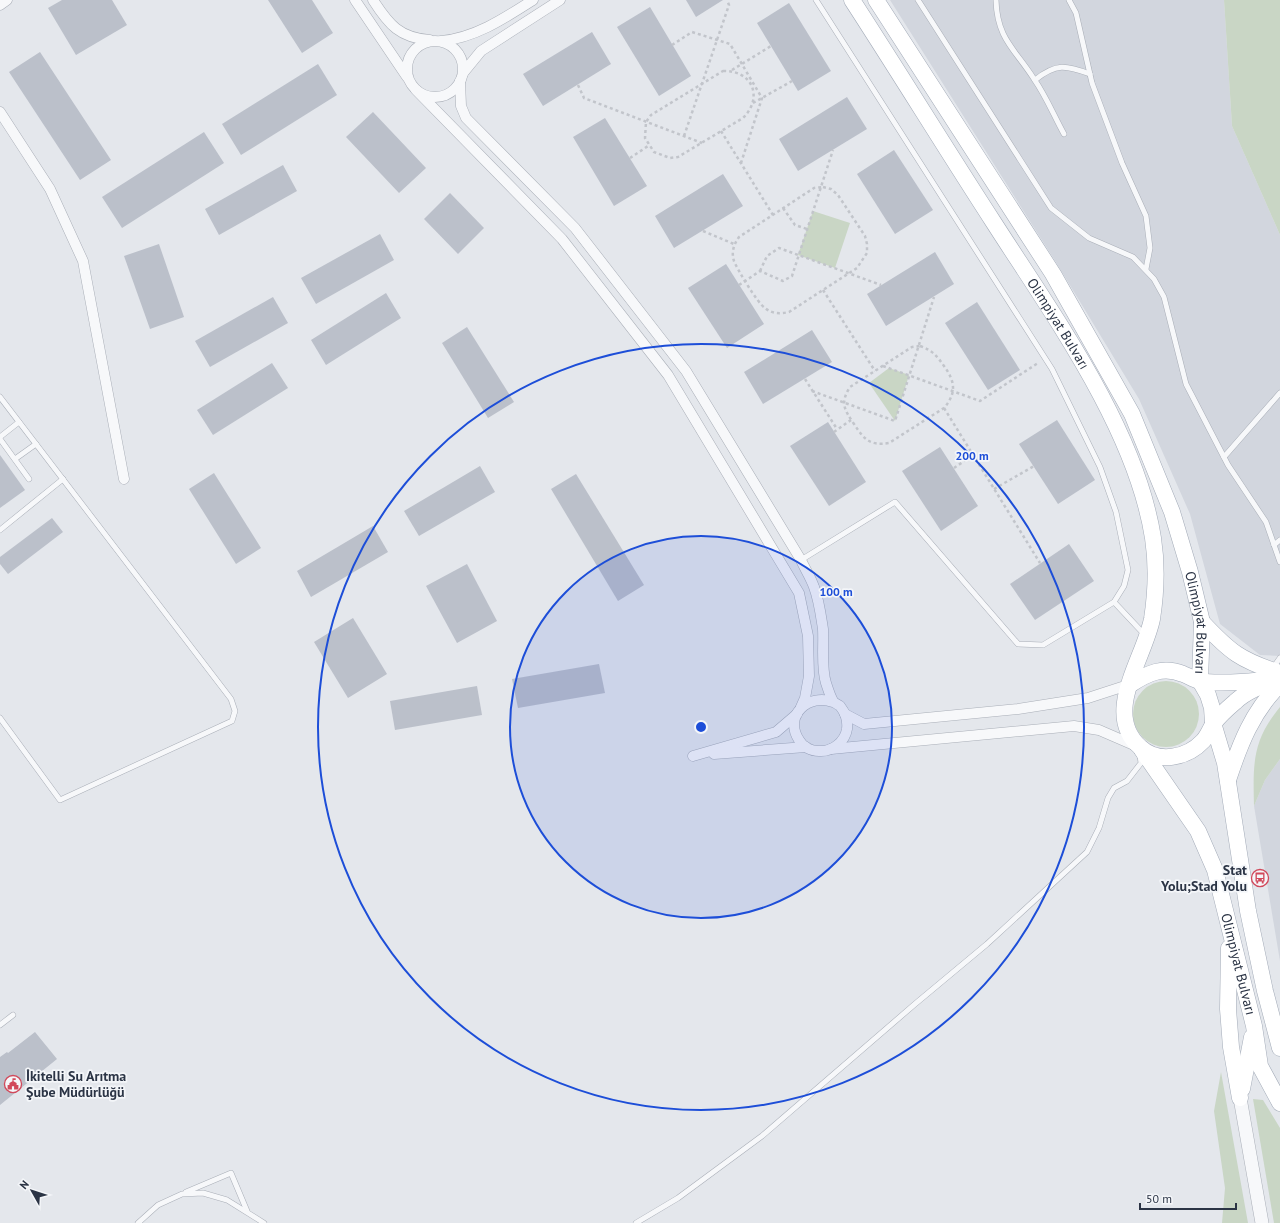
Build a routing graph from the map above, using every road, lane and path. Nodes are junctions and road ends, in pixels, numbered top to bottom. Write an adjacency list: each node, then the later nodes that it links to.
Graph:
1 (8, 0): 13 (street)
2 (356, 0): 22 (street)
3 (373, 0): 15 (street)
4 (533, 0): 15 (street)
5 (560, 0): 21 (street)
6 (727, 0): 14 (path)
7 (816, 0): 56 (lane)
8 (852, 0): 90 (main road, Olimpiyat Bulvarı)
9 (876, 0): 89 (main road, Olimpiyat Bulvarı)
10 (918, 0): 47 (lane)
11 (996, 0): 23 (lane)
12 (1069, 0): 20 (lane)
13 (0, 5)
14 (718, 40): 16 (path); 18 (path); 25 (path)
15 (436, 41): 21 (street); 22 (street)
16 (672, 44)
17 (771, 46): 18 (path)
18 (743, 64): 19 (path); 28 (path)
19 (732, 71): 25 (path); 29 (path)
20 (1090, 74): 23 (lane); 47 (lane)
21 (462, 77): 27 (street); 85 (street)
22 (408, 79): 27 (street)
23 (1035, 80): 33 (lane)
24 (792, 81): 28 (path)
25 (703, 83): 31 (path); 34 (path)
26 (578, 85): 31 (path)
27 (416, 90): 96 (street)
28 (762, 98): 29 (path); 39 (path)
29 (753, 104): 32 (path)
30 (0, 112): 80 (street)
31 (646, 122): 34 (path); 36 (path)
32 (721, 131): 35 (path); 39 (path)
33 (1064, 134)
34 (684, 136): 35 (path)
35 (702, 142): 36 (path)
36 (648, 146): 38 (path)
37 (834, 150): 40 (path)
38 (630, 158)
39 (741, 163): 42 (path)
40 (821, 187): 41 (path); 43 (path); 49 (path)
41 (783, 208): 42 (path); 43 (path)
42 (773, 215): 45 (path)
43 (807, 229): 46 (path)
44 (703, 231): 45 (path)
45 (734, 244): 50 (path)
46 (798, 255): 48 (path); 48 (path); 49 (path)
47 (1146, 269): 74 (lane)
48 (760, 271): 50 (path)
49 (849, 273): 52 (path); 53 (path)
50 (746, 281): 51 (path); 53 (path)
51 (739, 285)
52 (881, 285)
53 (823, 290): 58 (path)
54 (934, 297): 55 (path)
55 (918, 347): 57 (path); 59 (path); 62 (path)
56 (1045, 358): 62 (path); 88 (lane)
57 (882, 366): 58 (path); 59 (path)
58 (875, 371): 65 (path)
59 (909, 375): 62 (path); 65 (path)
60 (805, 379): 61 (path)
61 (812, 390): 65 (path); 69 (path)
62 (954, 391): 66 (path)
63 (1280, 393): 74 (lane)
64 (0, 397): 68 (lane)
65 (844, 402): 67 (path)
66 (944, 408): 67 (path); 73 (path)
67 (851, 420): 69 (path)
68 (20, 422): 71 (lane); 72 (lane)
69 (837, 429): 70 (path)
70 (834, 432)
71 (0, 438): 75 (lane)
72 (36, 444): 75 (lane); 79 (lane)
73 (973, 455): 77 (path); 81 (path)
74 (1224, 457): 84 (lane)
75 (15, 459): 78 (lane)
76 (1034, 466): 81 (path)
77 (954, 468)
78 (30, 479)
79 (63, 479): 82 (lane); 98 (lane)
80 (124, 479)
81 (994, 489): 87 (path)
82 (0, 530)
83 (1280, 540): 84 (lane)
84 (1274, 546): 86 (lane)
85 (801, 560): 88 (lane); 95 (street)
86 (1280, 562)
87 (1040, 563)
88 (1114, 602): 90 (lane)
89 (1202, 622): 91 (main road); 92 (main road, Olimpiyat Bulvarı)
90 (1146, 636): 93 (main road, Olimpiyat Bulvarı)
91 (1278, 671): 92 (main road); 99 (main road)
92 (1200, 681): 93 (main road); 99 (main road)
93 (1131, 684): 97 (street); 101 (main road)
94 (1280, 684): 103 (main road)
95 (833, 702): 96 (street); 97 (street)
96 (799, 711): 100 (street); 100 (street)
97 (845, 714): 102 (street)
98 (0, 718)
99 (1214, 723): 101 (main road); 103 (main road, Olimpiyat Bulvarı)
100 (806, 747): 102 (street)
101 (1140, 747): 102 (street); 104 (main road, Olimpiyat Bulvarı); 117 (lane)
102 (831, 750)
103 (1228, 782): 105 (main road, Olimpiyat Bulvarı)
104 (1229, 926): 108 (main road, Olimpiyat Bulvarı); 111 (main road)
105 (1265, 992): 108 (main road); 109 (main road, Olimpiyat Bulvarı)
106 (13, 1015): 107 (lane)
107 (0, 1025)
108 (1254, 1026): 110 (main road, Olimpiyat Bulvarı); 111 (main road)
109 (1280, 1048)
110 (1270, 1084): 111 (main road); 112 (main road, Olimpiyat Bulvarı)
111 (1240, 1098): 118 (street)
112 (1280, 1103)
113 (182, 1194): 114 (lane); 114 (lane); 115 (lane)
114 (247, 1211): 116 (lane)
115 (138, 1223)
116 (264, 1223)
117 (636, 1223)
118 (1262, 1223)

